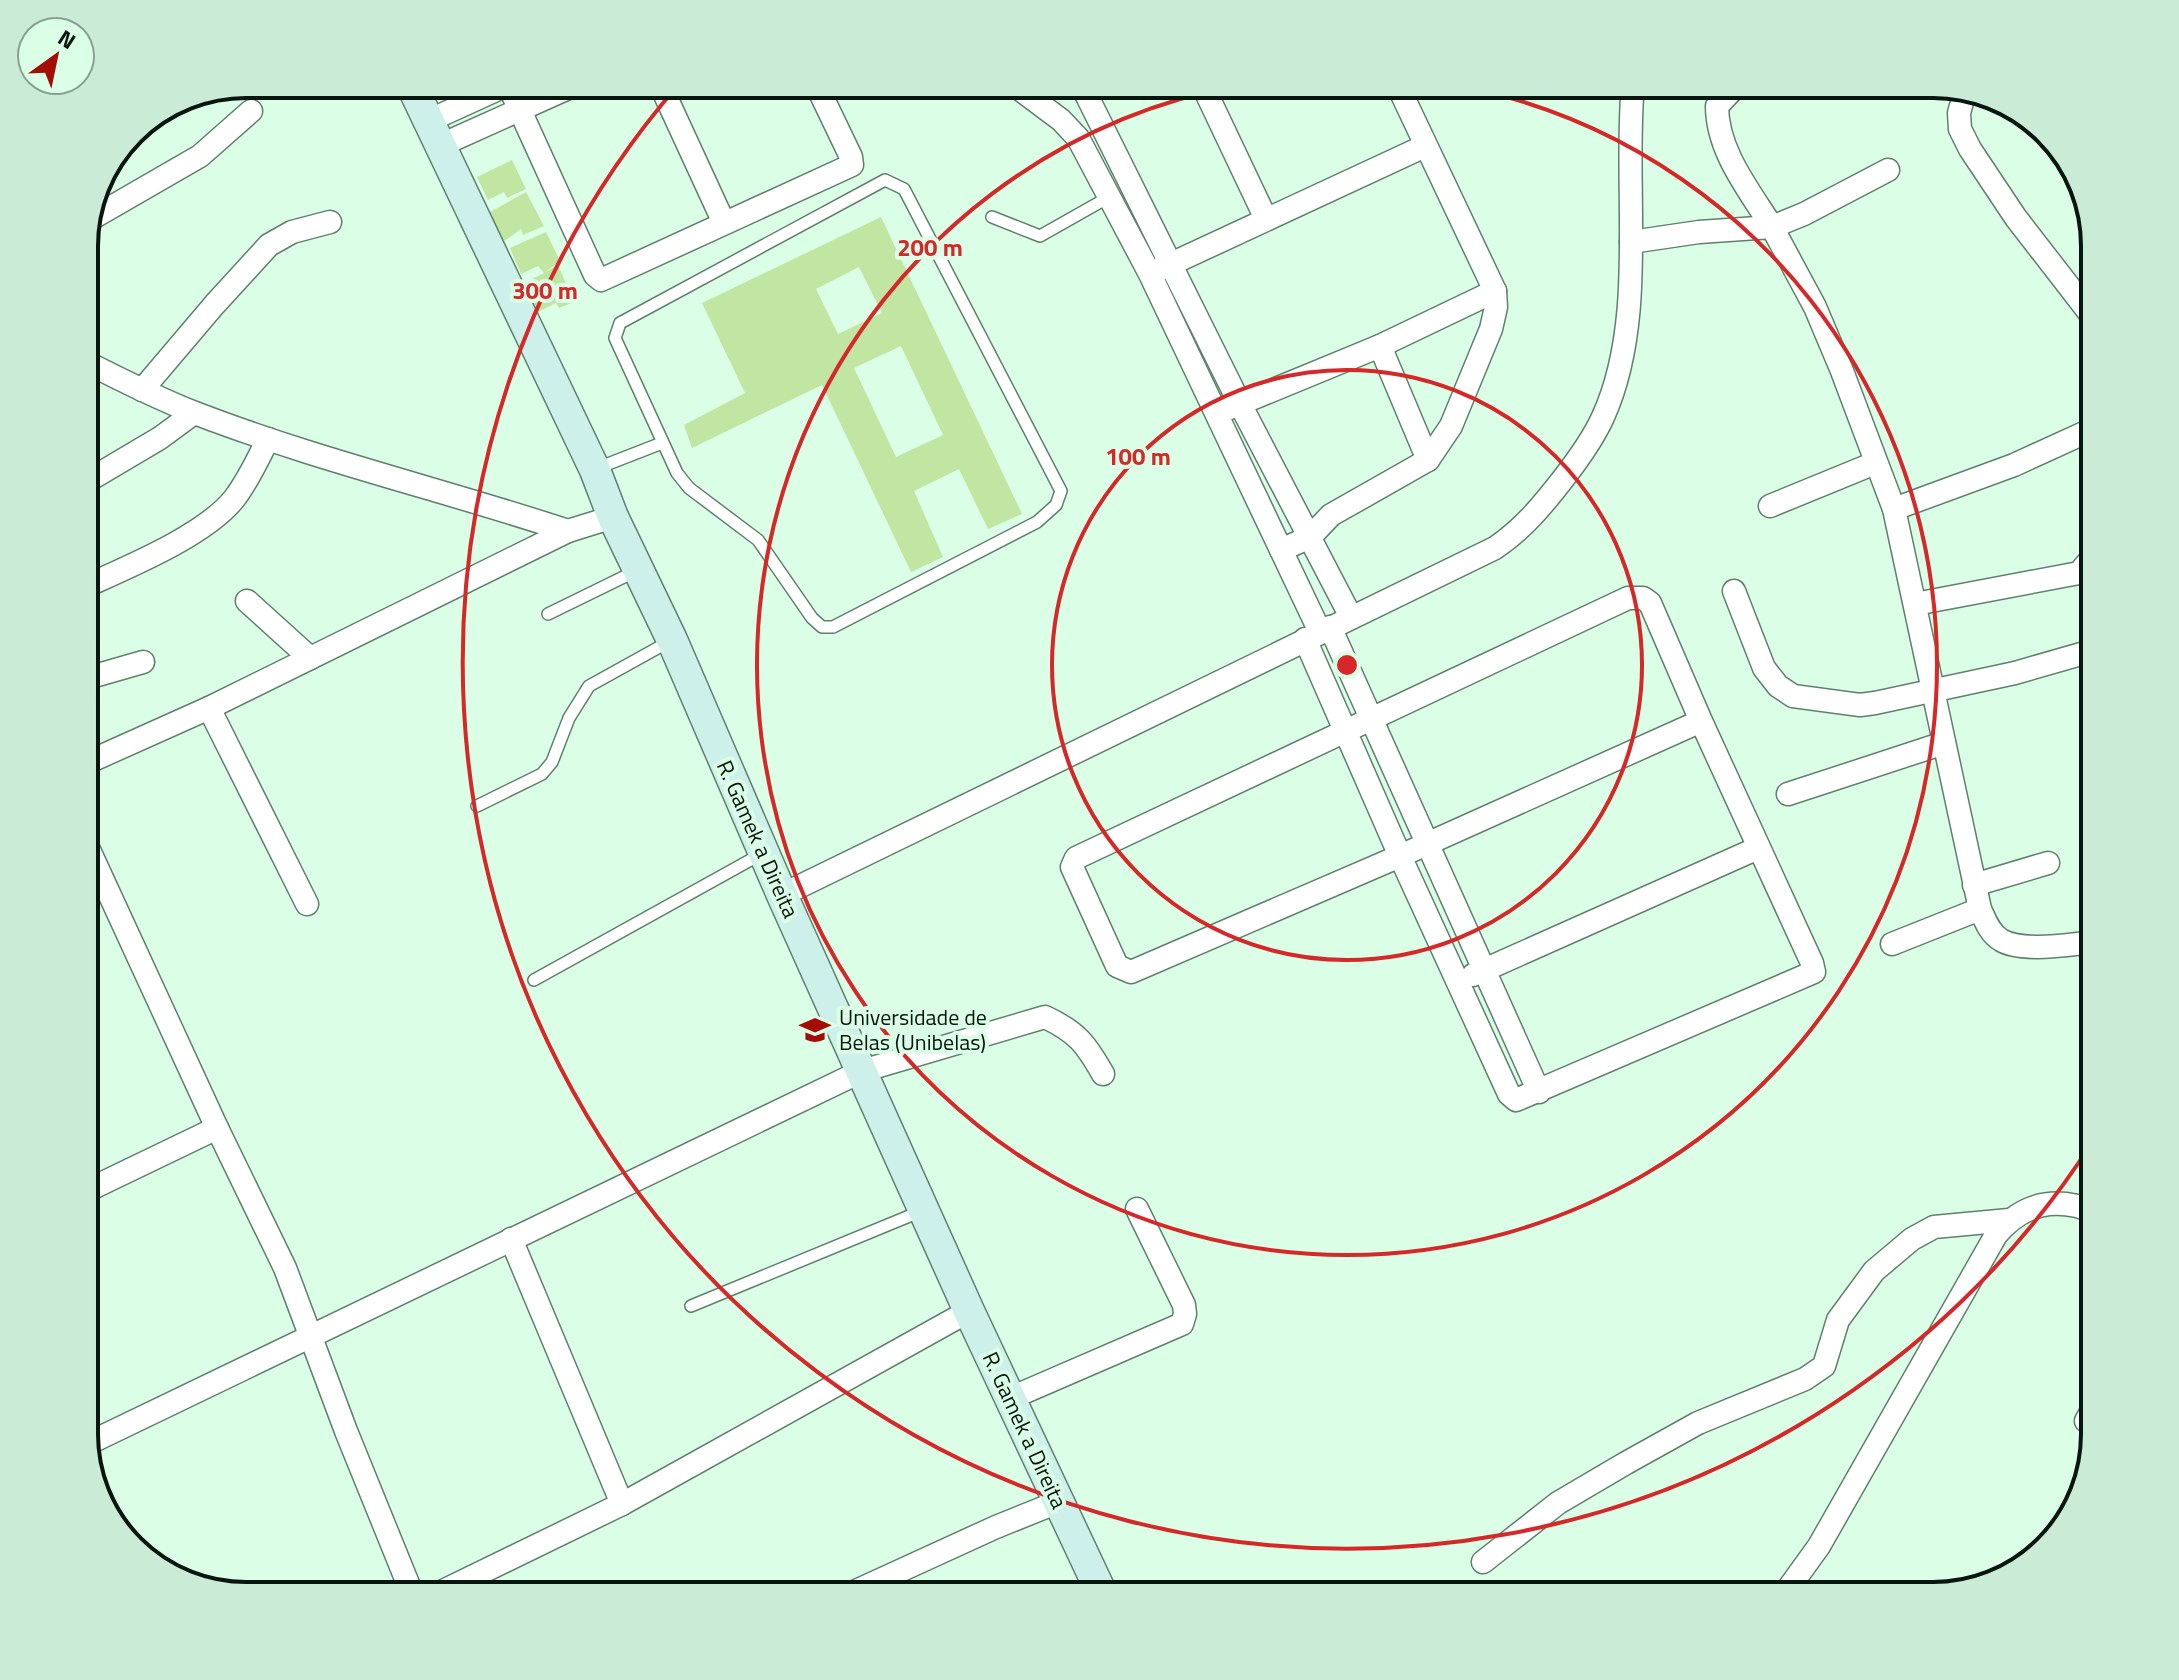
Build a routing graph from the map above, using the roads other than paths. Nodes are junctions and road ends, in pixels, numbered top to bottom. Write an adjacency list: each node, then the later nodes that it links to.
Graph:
1 (417, 98): 16 (main road, R. Gamek a Direita)
2 (487, 98): 16 (street)
3 (514, 98): 15 (street)
4 (547, 98): 15 (street)
5 (666, 98): 24 (street)
6 (823, 98): 24 (street)
7 (1031, 98): 19 (street)
8 (1088, 98): 27 (street)
9 (1209, 98): 22 (street)
10 (1403, 98): 17 (street)
11 (1632, 98): 26 (street)
12 (1723, 98): 25 (street)
13 (1962, 101): 30 (street)
14 (251, 111): 20 (street)
15 (520, 111): 16 (street); 24 (street)
16 (433, 134): 42 (main road, R. Gamek a Direita)
17 (1425, 146): 22 (street); 29 (street)
18 (1888, 170): 25 (street)
19 (1109, 197): 21 (lane); 28 (street)
20 (102, 213)
21 (992, 217)
22 (1266, 219): 27 (street)
23 (330, 222): 33 (street)
24 (724, 223)
25 (1772, 227): 26 (street); 41 (street)
26 (1631, 242): 60 (street)
27 (1172, 264): 28 (street); 34 (street)
28 (1150, 274): 36 (street)
29 (1495, 291): 31 (street); 40 (street)
30 (2081, 302)
31 (1380, 346): 34 (street); 40 (street)
32 (98, 368): 33 (street)
33 (142, 390): 35 (street)
34 (1239, 402): 36 (street); 46 (street)
35 (194, 413): 38 (street); 43 (street)
36 (1215, 416): 49 (street)
37 (2081, 434): 45 (street)
38 (268, 439): 50 (street); 55 (street)
39 (662, 443): 39 (lane); 42 (lane)
40 (1428, 460): 47 (street)
41 (1875, 463): 44 (street); 45 (street)
42 (595, 470): 48 (main road, R. Gamek a Direita)
43 (98, 475)
44 (1770, 506)
45 (1894, 509): 58 (street)
46 (1297, 510): 47 (street); 49 (street); 51 (street)
47 (1331, 515): 51 (street)
48 (613, 517): 50 (street); 53 (main road, R. Gamek a Direita)
49 (1268, 521): 52 (street)
50 (568, 531): 64 (street)
51 (1310, 537): 52 (street); 60 (street)
52 (1281, 550): 61 (street)
53 (638, 570): 59 (lane); 62 (main road, R. Gamek a Direita)
54 (2081, 571): 58 (street)
55 (98, 580)
56 (1734, 591): 67 (street)
57 (247, 601): 64 (street)
58 (1915, 604): 67 (street)
59 (548, 614)
60 (1351, 617): 61 (street)
61 (1319, 633): 69 (street); 71 (street); 83 (street)
62 (672, 640): 75 (lane); 78 (main road, R. Gamek a Direita)
63 (2081, 654): 67 (street)
64 (310, 658): 68 (street)
65 (143, 662): 66 (street)
66 (98, 675)
67 (1934, 692): 72 (street)
68 (209, 708): 73 (street); 84 (street)
69 (1373, 720): 70 (street); 71 (street); 76 (street)
70 (1701, 721): 76 (street); 77 (street)
71 (1347, 732): 79 (street); 79 (street)
72 (1944, 743): 74 (street); 82 (street)
73 (98, 758)
74 (1788, 794)
75 (477, 806)
76 (1428, 844): 79 (street); 88 (street)
77 (1758, 848): 88 (street); 93 (street)
78 (763, 853): 83 (main road, R. Gamek a Direita); 89 (lane)
79 (1400, 856): 90 (street)
80 (2048, 863): 82 (street)
81 (98, 869): 94 (street)
82 (1974, 885): 85 (street)
83 (782, 895): 91 (main road, R. Gamek a Direita)
84 (307, 904)
85 (1980, 909): 86 (street); 87 (street)
86 (2081, 943)
87 (1892, 944)
88 (1484, 970): 90 (street); 93 (street)
89 (534, 980)
90 (1457, 981): 93 (street)
91 (862, 1071): 92 (street); 98 (main road, R. Gamek a Direita); 100 (street)
92 (1103, 1074)
93 (1539, 1092)
94 (217, 1128): 95 (street); 103 (street)
95 (98, 1185)
96 (1137, 1209): 104 (street)
97 (2081, 1209): 99 (street)
98 (924, 1210): 101 (lane); 102 (main road, R. Gamek a Direita)
99 (2009, 1220): 108 (street); 113 (street)
100 (511, 1239): 103 (street); 107 (street)
101 (691, 1306)
102 (969, 1311): 104 (main road, R. Gamek a Direita); 107 (street)
103 (312, 1336): 105 (street); 109 (street)
104 (1011, 1398): 106 (main road, R. Gamek a Direita)
105 (98, 1439)
106 (1058, 1502): 111 (street); 112 (main road, R. Gamek a Direita)
107 (622, 1504): 110 (street)
108 (1483, 1562)
109 (407, 1582)
110 (462, 1582)
111 (876, 1582)
112 (1096, 1582)
113 (1793, 1582)

